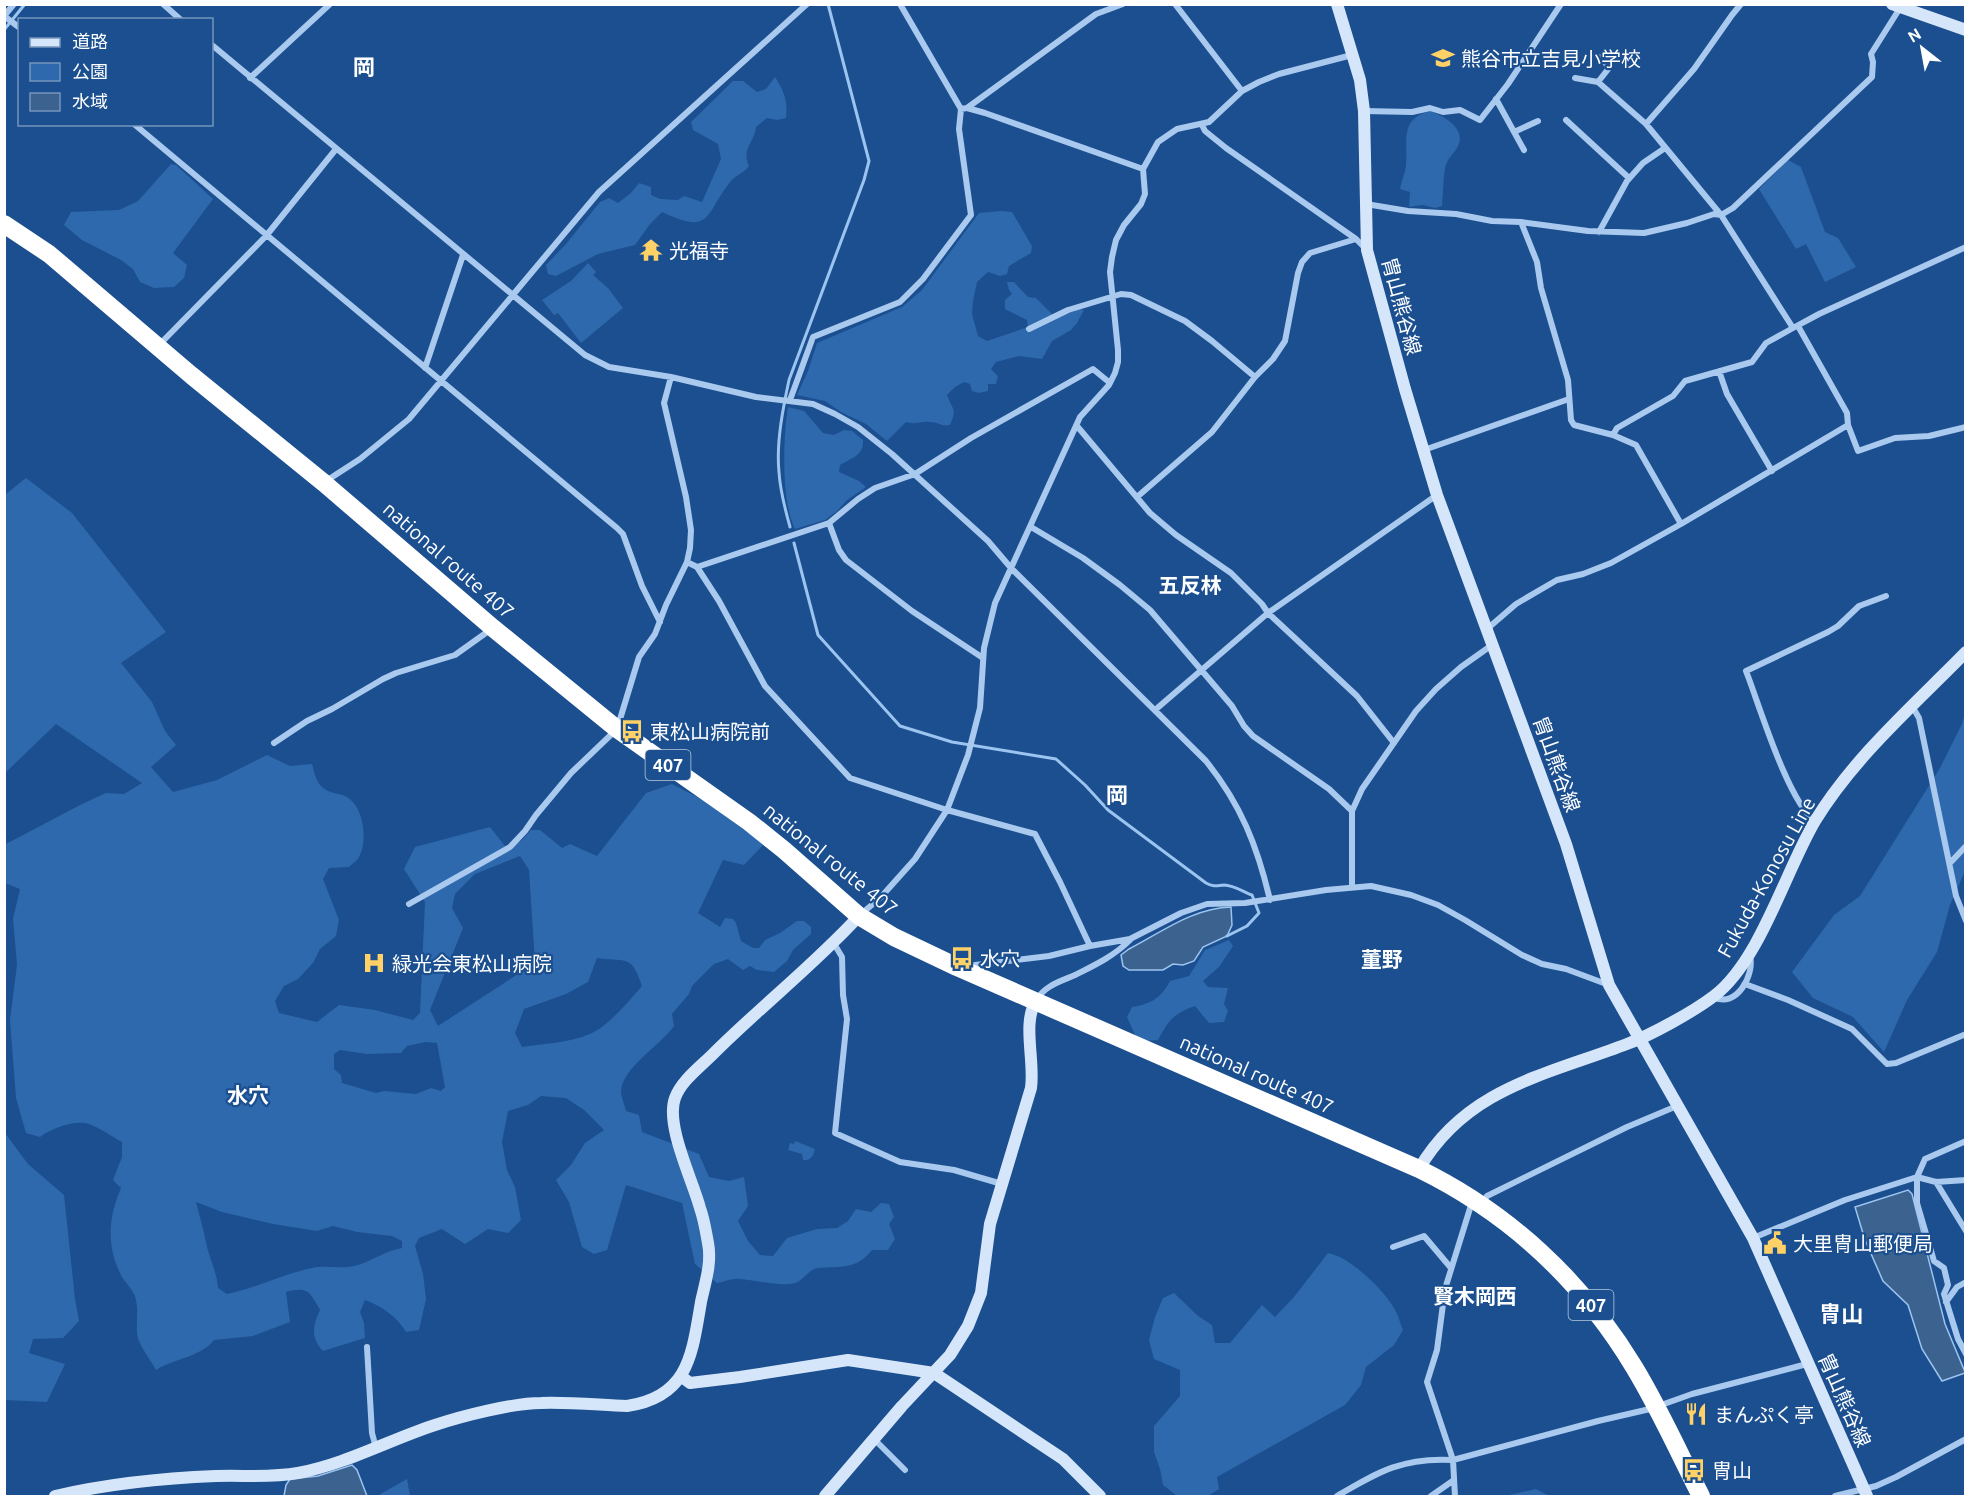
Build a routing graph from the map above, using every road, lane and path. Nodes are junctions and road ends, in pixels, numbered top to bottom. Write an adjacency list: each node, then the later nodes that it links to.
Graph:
1 (14, 4): 12 (street)
2 (164, 4): 13 (street)
3 (330, 4): 19 (street)
4 (807, 4): 47 (street)
5 (900, 4): 24 (street)
6 (1123, 4): 24 (street)
7 (1175, 4): 22 (street)
8 (1337, 4): 17 (main road, 胄山熊谷線)
9 (1561, 4): 23 (street)
10 (1741, 4): 28 (street)
11 (1896, 6): 15 (main road); 38 (street)
12 (4, 16): 14 (street)
13 (180, 18)
14 (18, 26)
15 (1965, 30)
16 (213, 46): 19 (street)
17 (1353, 55): 22 (street); 25 (main road, 胄山熊谷線)
18 (1601, 57): 21 (street)
19 (250, 78): 33 (street)
20 (1575, 78): 21 (street)
21 (1598, 82): 28 (street)
22 (1242, 91): 29 (street)
23 (1496, 99): 25 (street); 31 (street)
24 (964, 109): 35 (street); 59 (street)
25 (1364, 111): 37 (main road, 胄山熊谷線)
26 (1566, 120): 36 (street)
27 (1538, 121): 31 (street)
28 (1646, 124): 32 (street)
29 (1202, 125): 35 (street); 43 (street)
30 (136, 126): 42 (street)
31 (1514, 132): 34 (street)
32 (1665, 148): 36 (street); 38 (street)
33 (336, 149): 42 (street); 46 (street)
34 (1524, 150)
35 (1143, 169): 48 (street)
36 (1629, 178): 41 (street)
37 (1365, 204): 39 (street); 45 (main road, 胄山熊谷線)
38 (1721, 215): 41 (street); 49 (street)
39 (1521, 222): 41 (street); 58 (street)
40 (4, 224): 51 (highway, national route 407 / 407)
41 (1599, 232)
42 (266, 236): 51 (street); 52 (street)
43 (1356, 239): 45 (street); 54 (street)
44 (1965, 248): 49 (street)
45 (1367, 250): 64 (main road, 胄山熊谷線)
46 (463, 255): 47 (street); 52 (street)
47 (512, 296): 55 (street); 56 (street)
48 (1112, 297): 50 (street); 54 (street); 57 (street)
49 (1796, 327): 53 (street); 60 (street)
50 (1029, 329)
51 (158, 346): 67 (highway, national route 407 / 407)
52 (425, 368): 56 (street)
53 (1719, 371): 63 (street); 65 (street)
54 (1255, 377): 69 (street)
55 (671, 378): 59 (street); 73 (street)
56 (442, 382): 67 (street); 78 (street)
57 (1110, 383): 61 (street); 66 (street)
58 (1569, 399): 63 (street); 64 (street)
59 (790, 400): 66 (street)
60 (1848, 425): 62 (street); 65 (street)
61 (1077, 426): 69 (street); 72 (street)
62 (1965, 427)
63 (1613, 435): 71 (street)
64 (1423, 450): 68 (main road, 胄山熊谷線)
65 (1772, 471): 71 (street)
66 (915, 474): 70 (street); 75 (street)
67 (324, 483): 79 (highway, national route 407 / 407)
68 (1437, 495): 77 (street); 80 (main road, 胄山熊谷線)
69 (1137, 497): 77 (street)
70 (829, 523): 74 (street); 83 (street)
71 (1681, 524): 80 (street)
72 (1031, 527): 75 (street); 84 (street)
73 (687, 562): 74 (street); 78 (street)
74 (697, 567): 90 (street)
75 (1011, 568): 83 (street); 86 (street)
76 (1886, 596): 92 (street)
77 (1268, 612): 84 (street); 89 (street)
78 (660, 622): 87 (street)
79 (493, 628): 87 (highway, national route 407 / 407); 88 (street)
80 (1487, 629): 81 (main road, 胄山熊谷線)
81 (1492, 645): 89 (street); 106 (main road, 胄山熊谷線)
82 (1965, 652): 85 (main road, Fukuda-Konosu Line)
83 (983, 658): 90 (street)
84 (1200, 670): 86 (street); 91 (street)
85 (1912, 706): 92 (main road, Fukuda-Konosu Line); 94 (street)
86 (1155, 710): 96 (street)
87 (617, 729): 97 (street); 98 (highway, national route 407 / 407)
88 (274, 742)
89 (1394, 743): 91 (street)
90 (947, 810): 98 (street); 102 (street)
91 (1352, 811): 95 (street)
92 (1816, 821): 103 (main road, Fukuda-Konosu Line)
93 (1965, 846): 94 (street)
94 (1950, 863): 99 (street)
95 (1352, 887): 96 (street); 106 (street)
96 (1270, 900): 100 (street)
97 (409, 903)
98 (859, 916): 101 (main road); 104 (highway, national route 407 / 407)
99 (1965, 921)
100 (1130, 939): 102 (street); 108 (street)
101 (833, 942): 117 (street); 129 (main road)
102 (1090, 946): 104 (street)
103 (1749, 953): 105 (street); 107 (main road, Fukuda-Konosu Line)
104 (957, 967): 108 (highway, national route 407 / 407)
105 (1745, 984): 107 (street); 109 (street)
106 (1609, 986): 110 (main road, 胄山熊谷線)
107 (1713, 996): 110 (main road, Fukuda-Konosu Line)
108 (1036, 1001): 113 (highway, national route 407 / 407); 117 (main road)
109 (1965, 1034)
110 (1640, 1039): 111 (main road, 胄山熊谷線); 113 (main road, Fukuda-Konosu Line)
111 (1678, 1106): 118 (street); 120 (main road, 胄山熊谷線)
112 (1965, 1141): 114 (street)
113 (1419, 1169): 118 (highway, national route 407 / 407)
114 (1917, 1177): 116 (street); 120 (street); 124 (street)
115 (1965, 1180): 116 (street)
116 (1936, 1182): 119 (street)
117 (1002, 1184): 128 (main road)
118 (1477, 1201): 122 (street); 130 (highway, national route 407 / 407)
119 (1965, 1231)
120 (1753, 1238): 127 (main road, 胄山熊谷線)
121 (1393, 1247): 122 (street)
122 (1451, 1268): 134 (street)
123 (1965, 1282): 124 (street)
124 (1946, 1302): 126 (street)
125 (367, 1347): 133 (street)
126 (1965, 1353)
127 (1807, 1364): 130 (street); 137 (main road, 胄山熊谷線)
128 (934, 1373): 129 (main road); 132 (main road); 140 (main road)
129 (682, 1377): 133 (main road)
130 (1655, 1407): 134 (street); 144 (highway, national route 407 / 407)
131 (1965, 1439): 137 (street)
132 (875, 1440): 135 (street); 139 (main road)
133 (376, 1448): 138 (main road)
134 (1453, 1460): 136 (street); 141 (street)
135 (905, 1470)
136 (1454, 1480): 142 (street); 143 (street)
137 (1866, 1493): 145 (street)
138 (55, 1497)
139 (825, 1497)
140 (1100, 1497)
141 (1337, 1497)
142 (1431, 1497)
143 (1455, 1497)
144 (1701, 1497)
145 (1835, 1497)

